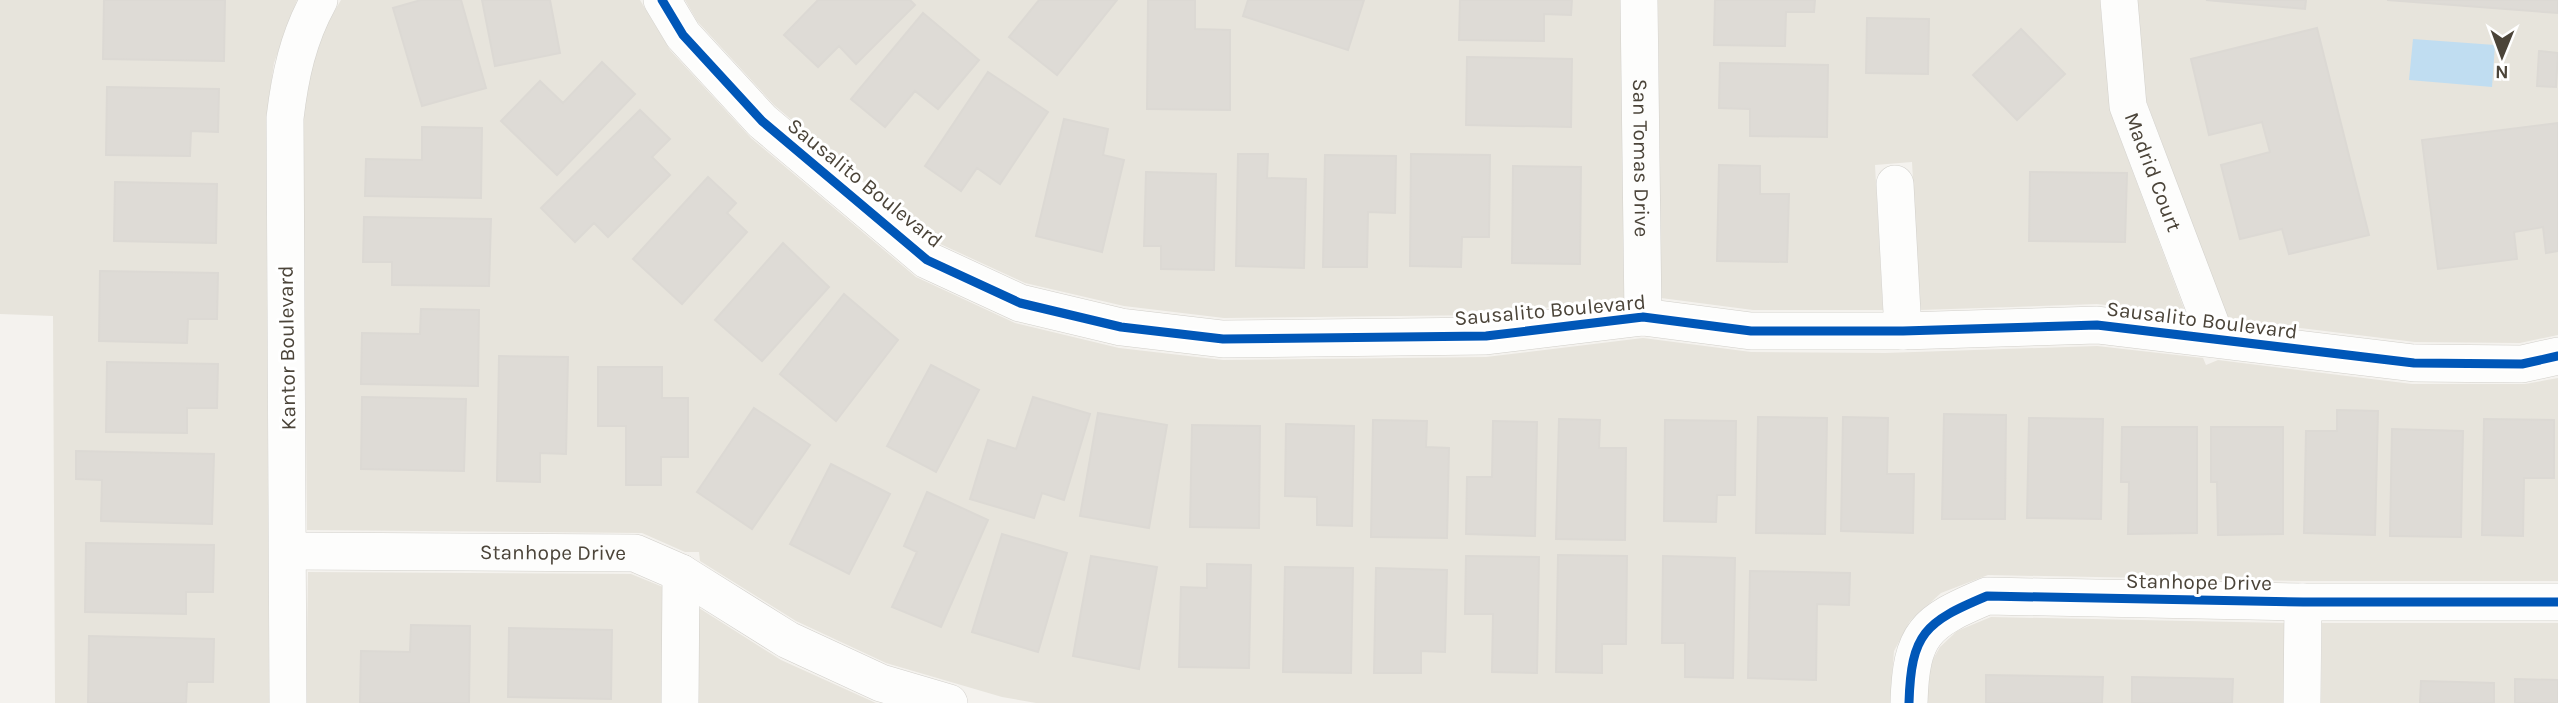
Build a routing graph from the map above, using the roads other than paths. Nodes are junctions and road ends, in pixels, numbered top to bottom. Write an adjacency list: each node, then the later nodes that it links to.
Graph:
1 (319, 0): 10 (street, Kantor Boulevard)
2 (662, 0): 6 (street, Sausalito Boulevard)
3 (1639, 0): 6 (street, San Tomas Drive)
4 (2119, 0): 8 (street, Madrid Court)
5 (1895, 184): 7 (street)
6 (1643, 317): 7 (street, Sausalito Boulevard)
7 (1903, 331): 8 (street, Sausalito Boulevard)
8 (2216, 338): 9 (street, Sausalito Boulevard)
9 (2558, 356)
10 (289, 551): 11 (street, Stanhope Drive); 14 (street, Kantor Boulevard)
11 (681, 573): 15 (street); 16 (street, Stanhope Drive)
12 (2303, 602): 13 (street, Stanhope Drive); 17 (street, Stanhope Drive); 18 (street)
13 (2558, 602)
14 (288, 703)
15 (680, 703)
16 (949, 703)
17 (1909, 703)
18 (2302, 703)

